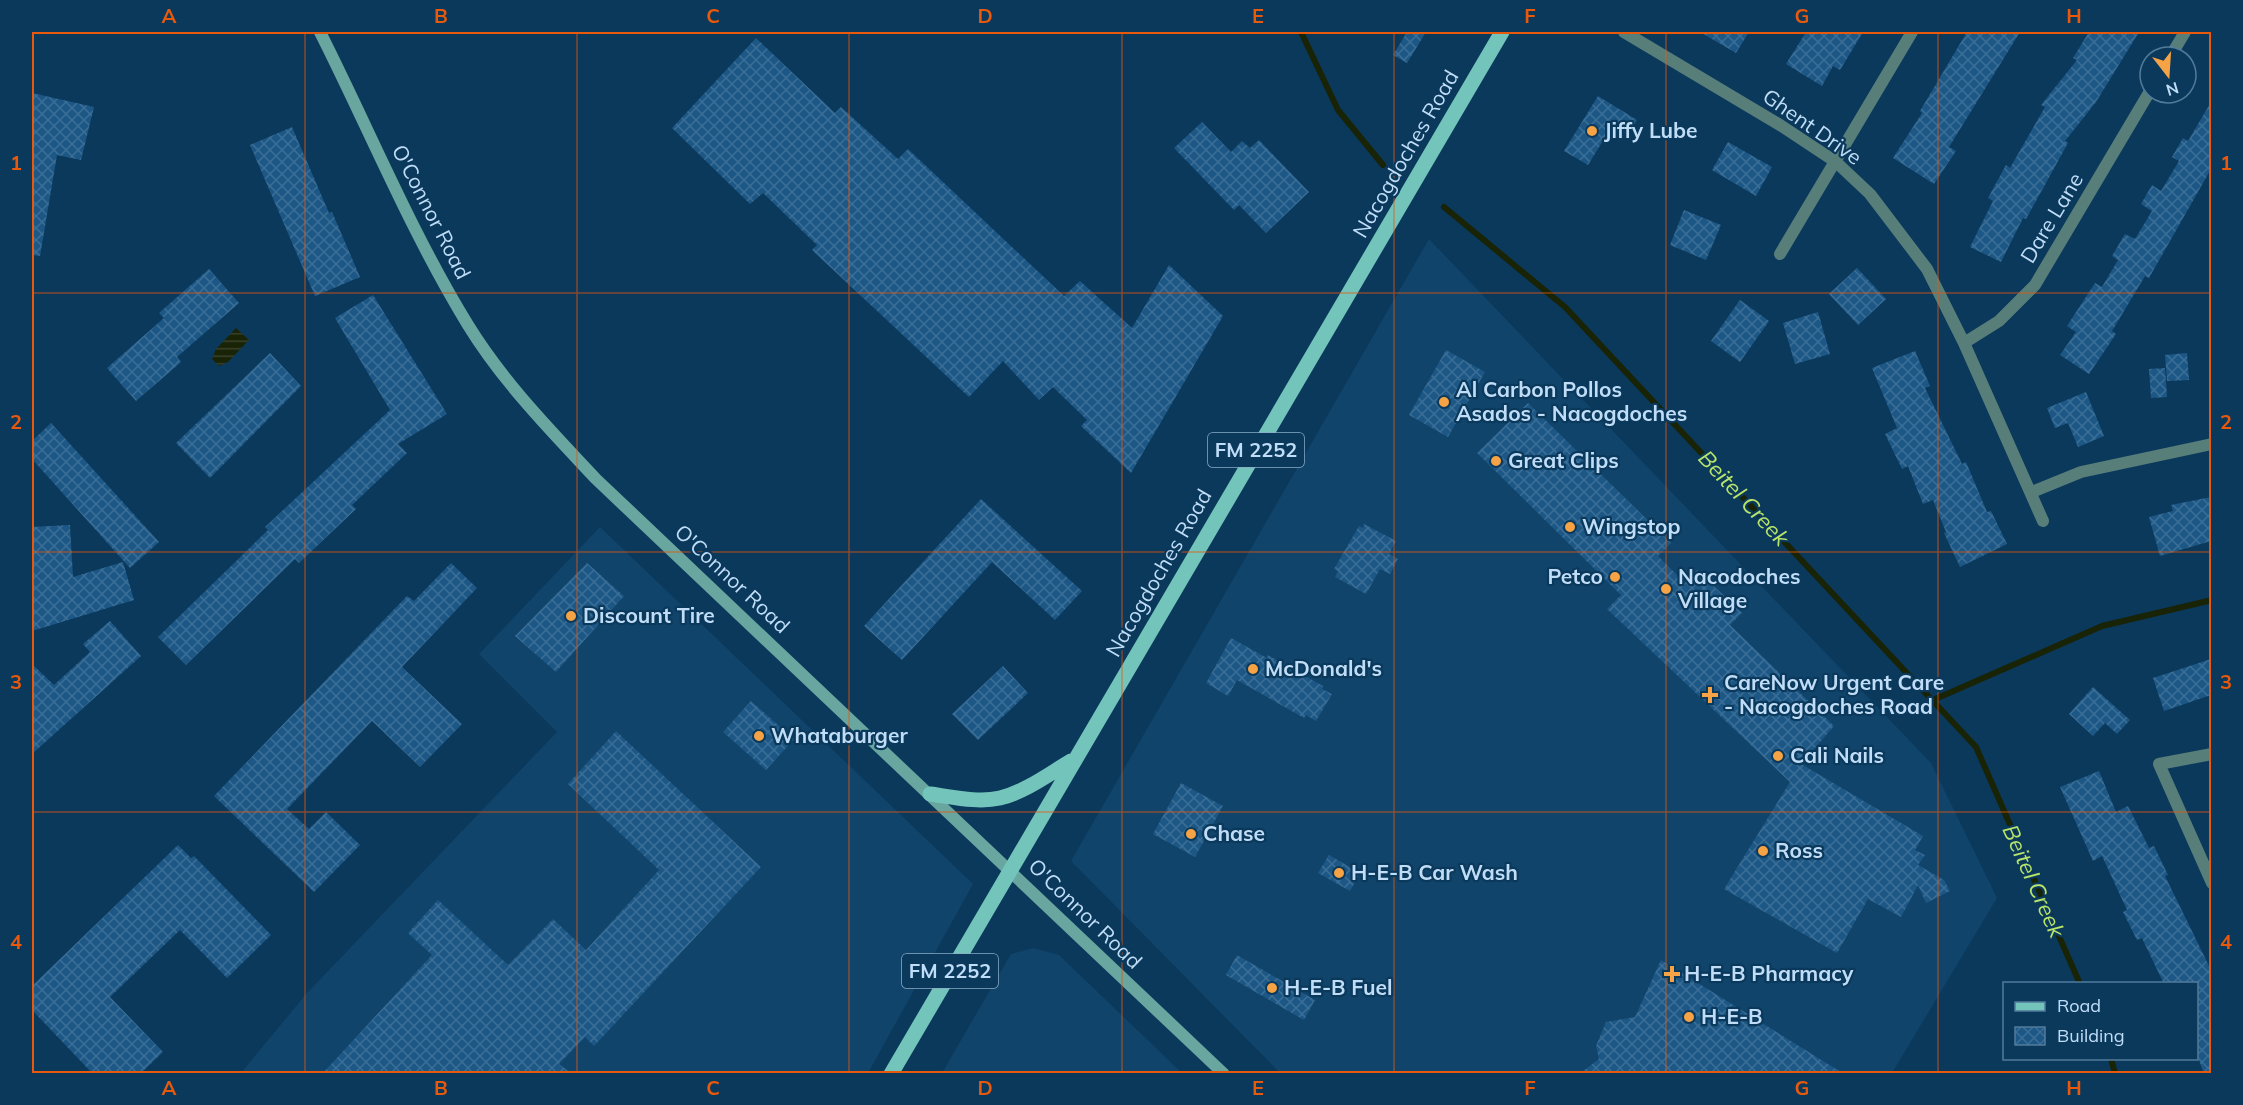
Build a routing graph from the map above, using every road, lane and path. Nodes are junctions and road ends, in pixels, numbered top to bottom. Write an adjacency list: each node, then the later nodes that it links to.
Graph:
1 (320, 32): 16 (main road, O'Connor Road)
2 (1502, 32): 15 (main road, Nacogdoches Road / FM 2252)
3 (1624, 32): 8 (street, Ghent Drive)
4 (1912, 32): 8 (street)
5 (2185, 32): 6 (street)
6 (2177, 45)
7 (2142, 105): 10 (street, Dare Lane)
8 (1836, 162): 9 (street); 10 (street, Ghent Drive)
9 (1780, 254)
10 (1964, 343): 12 (street, Ghent Drive)
11 (2211, 444): 12 (street)
12 (2032, 492): 13 (street, Ghent Drive)
13 (2043, 521)
14 (2211, 754): 18 (street)
15 (1074, 760): 16 (main road); 17 (main road, Nacogdoches Road / FM 2252)
16 (930, 794): 17 (main road, O'Connor Road)
17 (1010, 869): 19 (main road, Nacogdoches Road / FM 2252); 20 (main road, O'Connor Road)
18 (2211, 883)
19 (891, 1074)
20 (1224, 1074)

